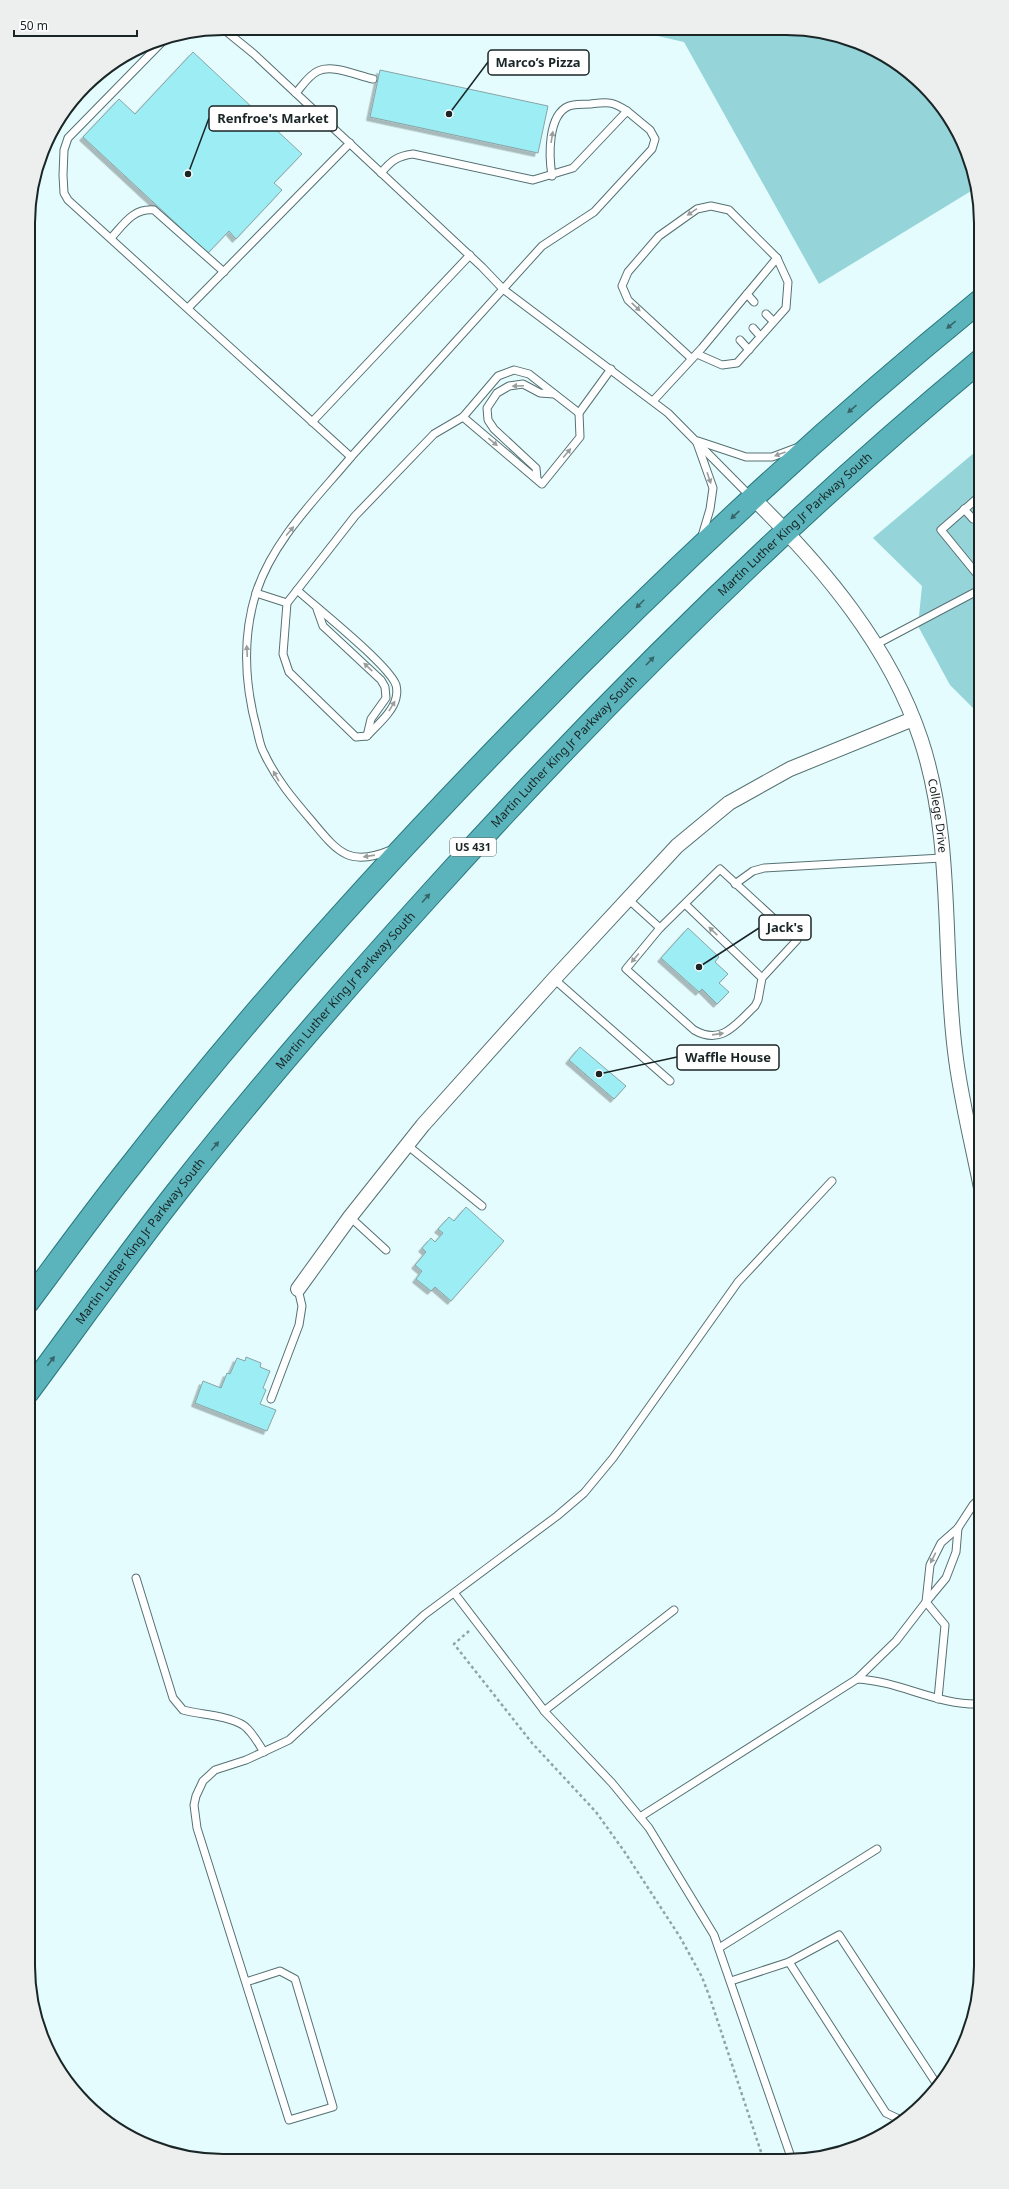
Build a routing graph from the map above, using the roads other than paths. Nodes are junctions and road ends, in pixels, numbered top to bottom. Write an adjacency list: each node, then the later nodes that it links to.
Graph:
1 (231, 35): 4 (lane)
2 (157, 47): 9 (lane)
3 (373, 79): 4 (lane)
4 (296, 93): 6 (lane)
5 (627, 111): 8 (lane); 8 (lane, one-way to 5); 13 (lane)
6 (350, 143): 7 (lane); 12 (lane)
7 (381, 173): 8 (lane); 10 (lane)
8 (552, 176)
9 (111, 238): 12 (lane); 17 (lane)
10 (470, 255): 13 (lane); 31 (lane)
11 (777, 258): 14 (lane); 19 (lane); 24 (lane, one-way to 24)
12 (224, 272): 17 (lane)
13 (504, 289): 26 (lane); 34 (lane)
14 (747, 294): 15 (lane); 24 (lane)
15 (754, 302)
16 (974, 306): 33 (highway, one-way to 33)
17 (188, 308): 31 (lane)
18 (766, 314): 19 (lane)
19 (773, 322): 21 (lane)
20 (753, 328): 21 (lane)
21 (760, 336): 23 (lane)
22 (740, 340): 23 (lane)
23 (749, 350): 24 (lane)
24 (694, 356): 28 (lane)
25 (974, 366): 40 (highway, Martin Luther King Jr Parkway South / US 431)
26 (612, 369): 28 (lane); 29 (lane)
27 (554, 394): 29 (lane); 30 (lane); 35 (lane, one-way to 35)
28 (653, 401): 32 (lane)
29 (579, 413): 35 (lane, one-way to 29)
30 (463, 417): 35 (lane, one-way to 35); 43 (lane)
31 (312, 422): 34 (lane)
32 (696, 441): 33 (lane, one-way to 32); 36 (lane); 41 (lane, one-way to 41)
33 (816, 441): 36 (highway)
34 (351, 457): 44 (lane, one-way to 34)
35 (537, 479)
36 (753, 498): 40 (street, College Drive); 41 (highway, one-way to 41)
37 (974, 501): 38 (lane)
38 (964, 509): 39 (lane); 42 (lane)
39 (973, 519)
40 (786, 531): 48 (street, College Drive); 68 (highway, Martin Luther King Jr Parkway South / US 431, one-way to 40)
41 (698, 550): 51 (highway, one-way to 51)
42 (974, 570)
43 (297, 590): 46 (lane); 47 (lane)
44 (256, 593): 46 (lane); 51 (lane, one-way to 44)
45 (974, 593): 48 (lane)
46 (287, 603): 50 (lane)
47 (317, 607): 50 (lane, one-way to 47); 50 (lane, one-way to 47)
48 (875, 645): 49 (street, College Drive)
49 (913, 719): 52 (street, College Drive); 54 (street)
50 (367, 736)
51 (406, 843): 67 (highway)
52 (942, 858): 53 (lane); 61 (street, College Drive)
53 (735, 884): 55 (lane); 57 (lane)
54 (628, 899): 56 (lane); 58 (street)
55 (685, 904): 56 (lane); 57 (lane, one-way to 55)
56 (660, 928): 57 (lane, one-way to 57)
57 (762, 978)
58 (554, 979): 59 (lane); 60 (street)
59 (670, 1081)
60 (407, 1145): 63 (lane); 64 (street)
61 (974, 1151)
62 (832, 1181): 73 (lane)
63 (482, 1206)
64 (350, 1217): 65 (lane); 66 (street)
65 (386, 1250)
66 (298, 1290): 69 (lane)
67 (35, 1293)
68 (35, 1383)
69 (271, 1399)
70 (974, 1504): 71 (lane)
71 (958, 1528): 74 (lane); 74 (lane, one-way to 74)
72 (136, 1578): 80 (lane)
73 (455, 1594): 79 (lane); 80 (lane)
74 (926, 1602): 76 (lane); 77 (lane)
75 (674, 1610): 79 (lane)
76 (857, 1679): 77 (lane); 81 (lane)
77 (938, 1699): 78 (lane)
78 (974, 1704)
79 (544, 1711): 81 (lane)
80 (264, 1752): 86 (lane)
81 (640, 1817): 83 (lane)
82 (877, 1849): 83 (lane)
83 (719, 1948): 85 (lane)
84 (789, 1962): 85 (lane); 87 (lane); 88 (lane)
85 (731, 1981): 89 (lane)
86 (246, 1982): 86 (lane)
87 (934, 2082)
88 (897, 2118)
89 (790, 2154)

